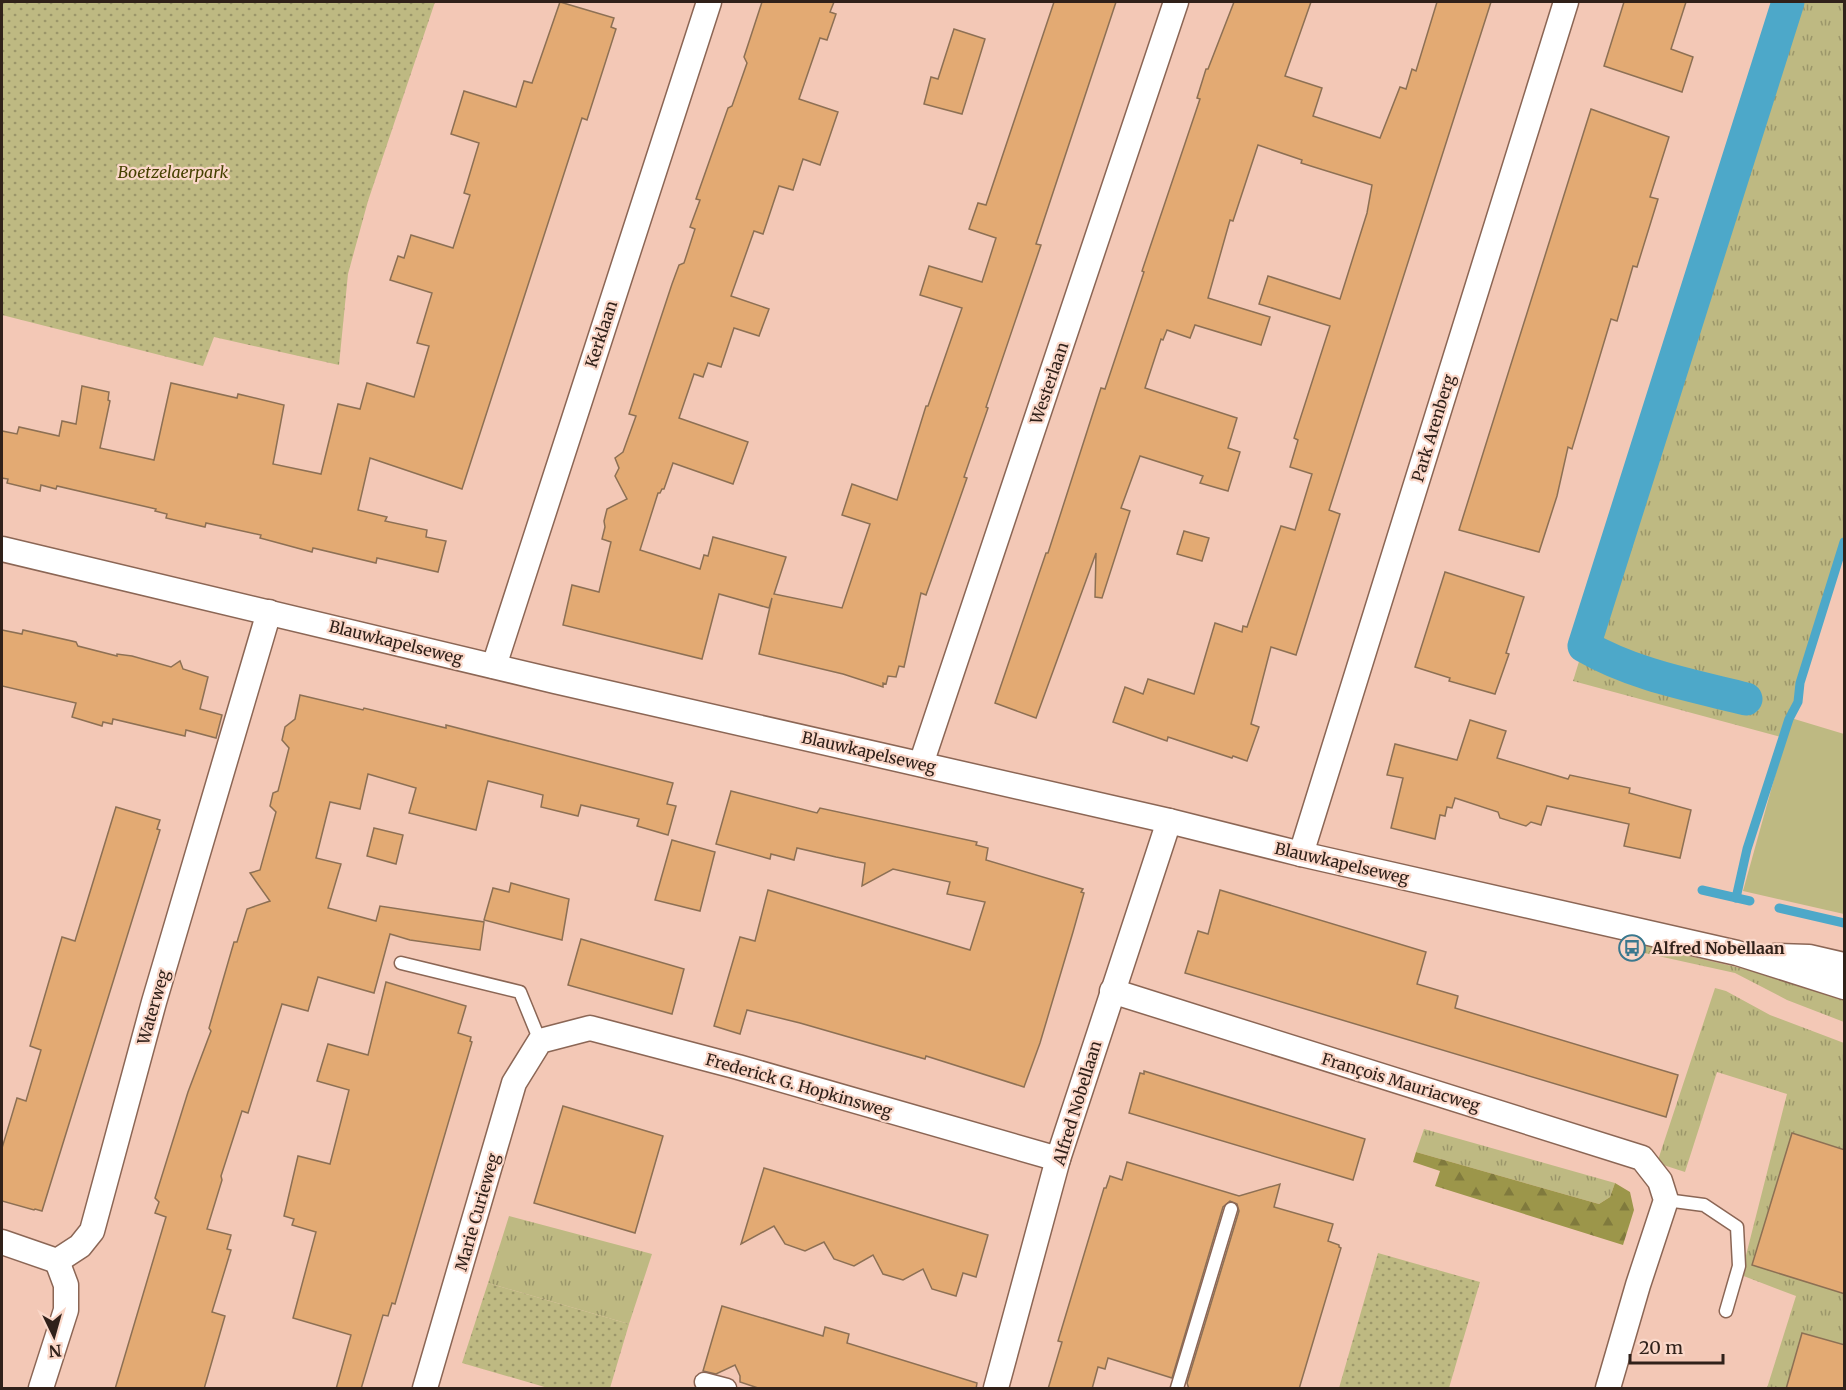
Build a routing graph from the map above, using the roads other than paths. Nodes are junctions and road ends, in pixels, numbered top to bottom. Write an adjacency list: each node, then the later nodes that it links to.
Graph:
1 (709, 2): 6 (street, Kerklaan)
2 (1176, 2): 7 (street, Westerlaan)
3 (1566, 2): 9 (street, Park Arenberg)
4 (2, 549): 5 (street, Blauwkapelseweg)
5 (269, 612): 6 (street, Blauwkapelseweg); 20 (street, Waterweg)
6 (494, 666): 7 (street, Blauwkapelseweg)
7 (921, 764): 8 (street, Blauwkapelseweg)
8 (1169, 821): 9 (street, Blauwkapelseweg); 14 (street, Alfred Nobellaan)
9 (1301, 854): 10 (street, Blauwkapelseweg)
10 (1737, 953): 12 (street, Blauwkapelseweg); 13 (street, Blauwkapelseweg)
11 (401, 963): 15 (lane)
12 (1845, 965)
13 (1845, 987)
14 (1112, 991): 16 (street, Alfred Nobellaan); 17 (street, François Mauriacweg)
15 (540, 1041): 16 (street, Frederick G. Hopkinsweg); 24 (street, Marie Curieweg)
16 (1058, 1159): 26 (street, Alfred Nobellaan)
17 (1666, 1200): 21 (lane); 28 (street)
18 (1231, 1209): 27 (lane)
19 (2, 1242): 20 (street)
20 (57, 1261): 23 (street)
21 (1726, 1311)
22 (704, 1382): 25 (street)
23 (41, 1389)
24 (425, 1389)
25 (727, 1389)
26 (996, 1389)
27 (1178, 1389)
28 (1608, 1389)

